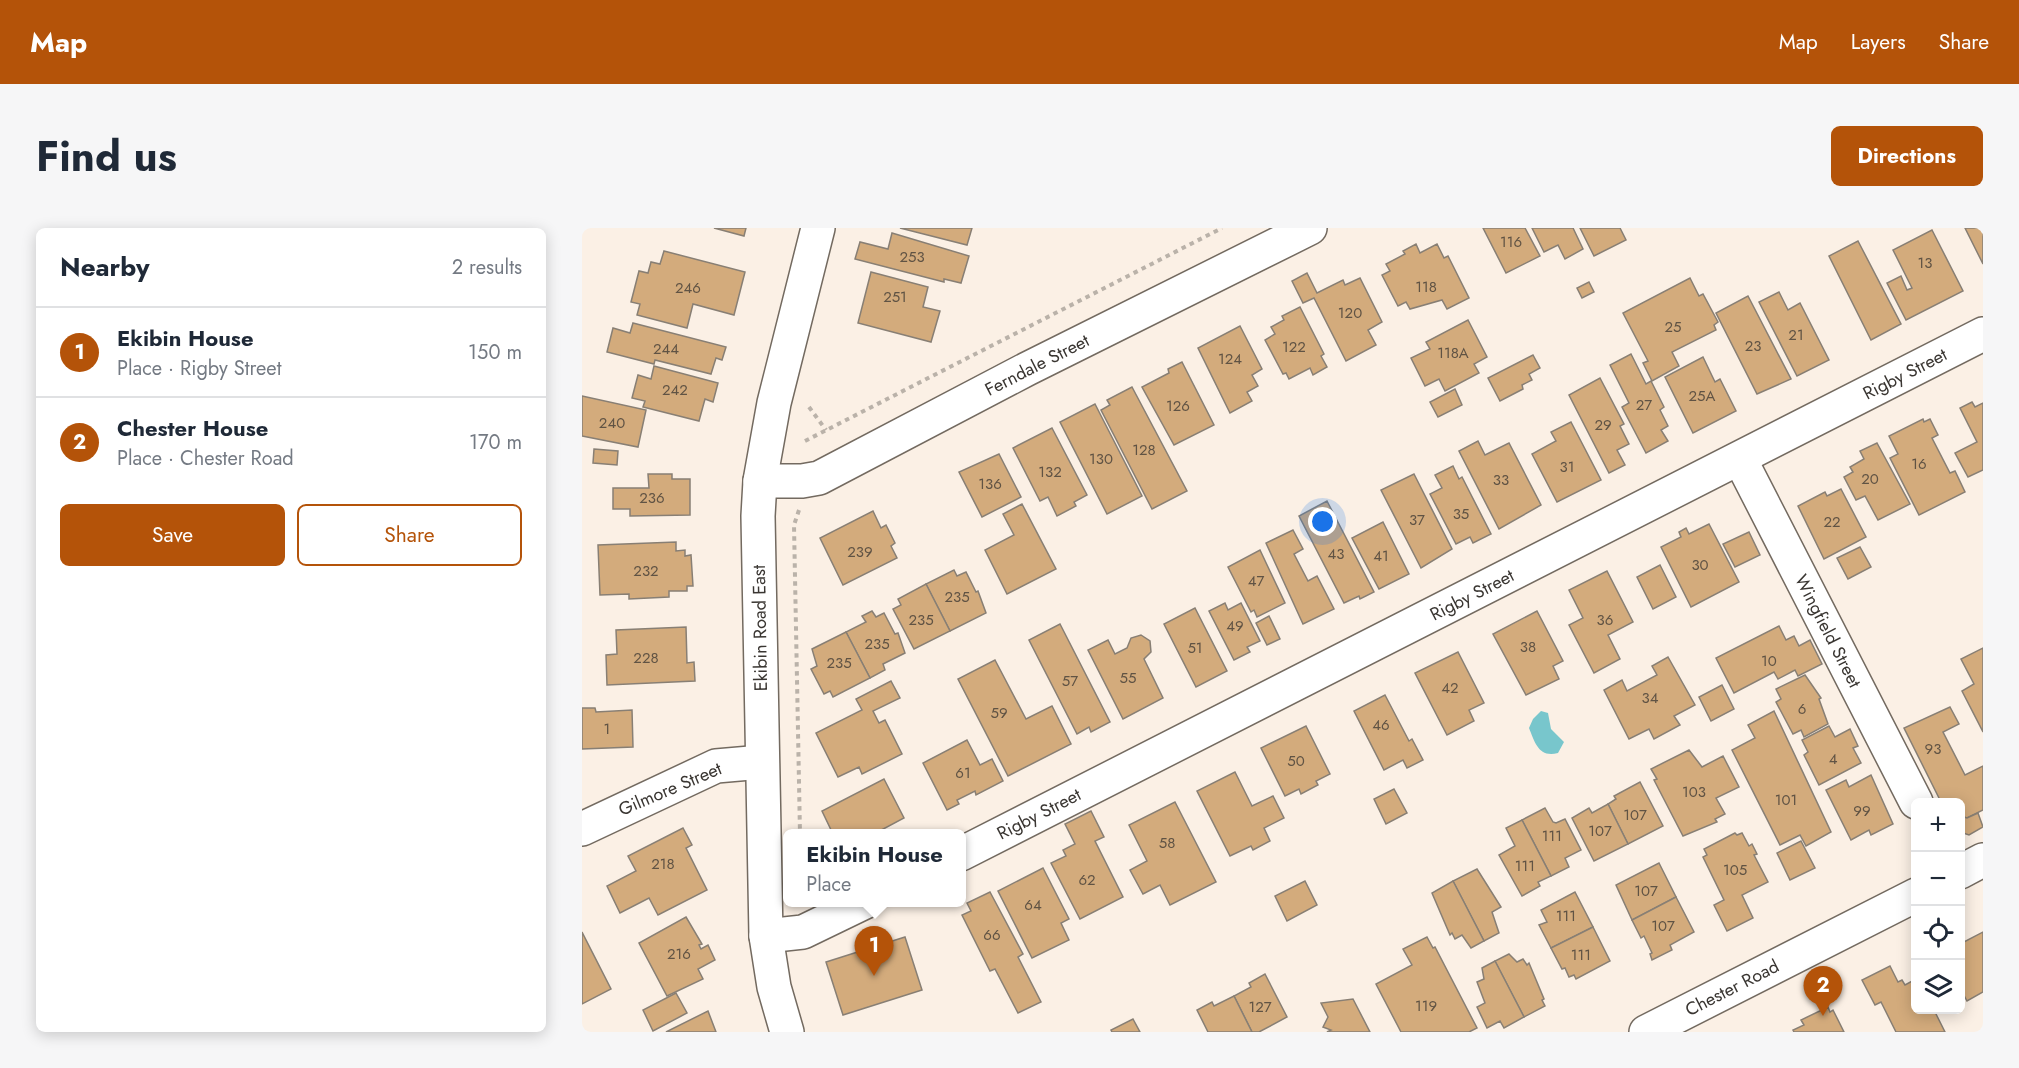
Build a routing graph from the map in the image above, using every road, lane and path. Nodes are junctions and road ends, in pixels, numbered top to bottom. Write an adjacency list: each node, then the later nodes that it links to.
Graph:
1 (819, 228): 9 (street, Ekibin Road East)
2 (1222, 228): 6 (path)
3 (1289, 233): 9 (street, Ferndale Street)
4 (1983, 334): 8 (street, Rigby Street)
5 (809, 407): 6 (path)
6 (826, 430): 7 (path)
7 (805, 441)
8 (1740, 459): 12 (street, Wingfield Street); 15 (street, Rigby Street)
9 (760, 481): 11 (street, Ekibin Road East)
10 (801, 504): 14 (path)
11 (762, 762): 13 (street, Gilmore Street); 20 (street, Ekibin Road East)
12 (1914, 798)
13 (582, 829)
14 (800, 829)
15 (966, 851)
16 (1983, 860): 17 (street)
17 (1965, 869)
18 (1911, 898): 22 (street, Chester Road)
19 (857, 907): 20 (street)
20 (766, 936): 21 (street, Ekibin Road East)
21 (786, 1032)
22 (1646, 1032)

